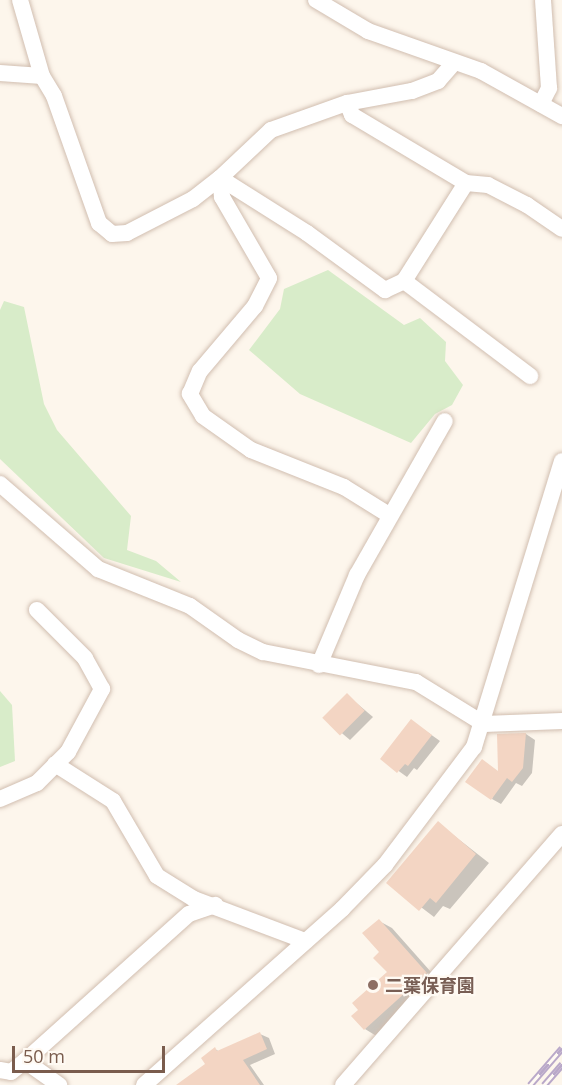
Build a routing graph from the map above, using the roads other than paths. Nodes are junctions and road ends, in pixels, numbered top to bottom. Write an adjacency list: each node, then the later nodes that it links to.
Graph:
1 (20, 0): 6 (street)
2 (316, 0): 4 (street)
3 (543, 0): 8 (street)
4 (453, 64): 7 (street); 8 (street)
5 (0, 73): 6 (street)
6 (42, 76): 10 (street)
7 (347, 103): 10 (street); 11 (street)
8 (541, 104): 9 (street)
9 (562, 116)
10 (220, 178): 13 (street); 18 (street)
11 (466, 183): 12 (street); 13 (street)
12 (562, 229)
13 (404, 281): 14 (street)
14 (530, 376)
15 (446, 421): 18 (street)
16 (562, 461): 22 (street)
17 (0, 484): 20 (street)
18 (389, 515): 20 (street)
19 (37, 610): 23 (street)
20 (320, 665): 22 (street)
21 (562, 720): 22 (street)
22 (484, 724): 27 (street)
23 (55, 764): 24 (street); 26 (street)
24 (0, 799)
25 (562, 834): 32 (street)
26 (215, 905): 27 (street); 28 (street)
27 (304, 941): 31 (street)
28 (25, 1061): 29 (street); 30 (street)
29 (0, 1070)
30 (59, 1085)
31 (144, 1085)
32 (343, 1085)

